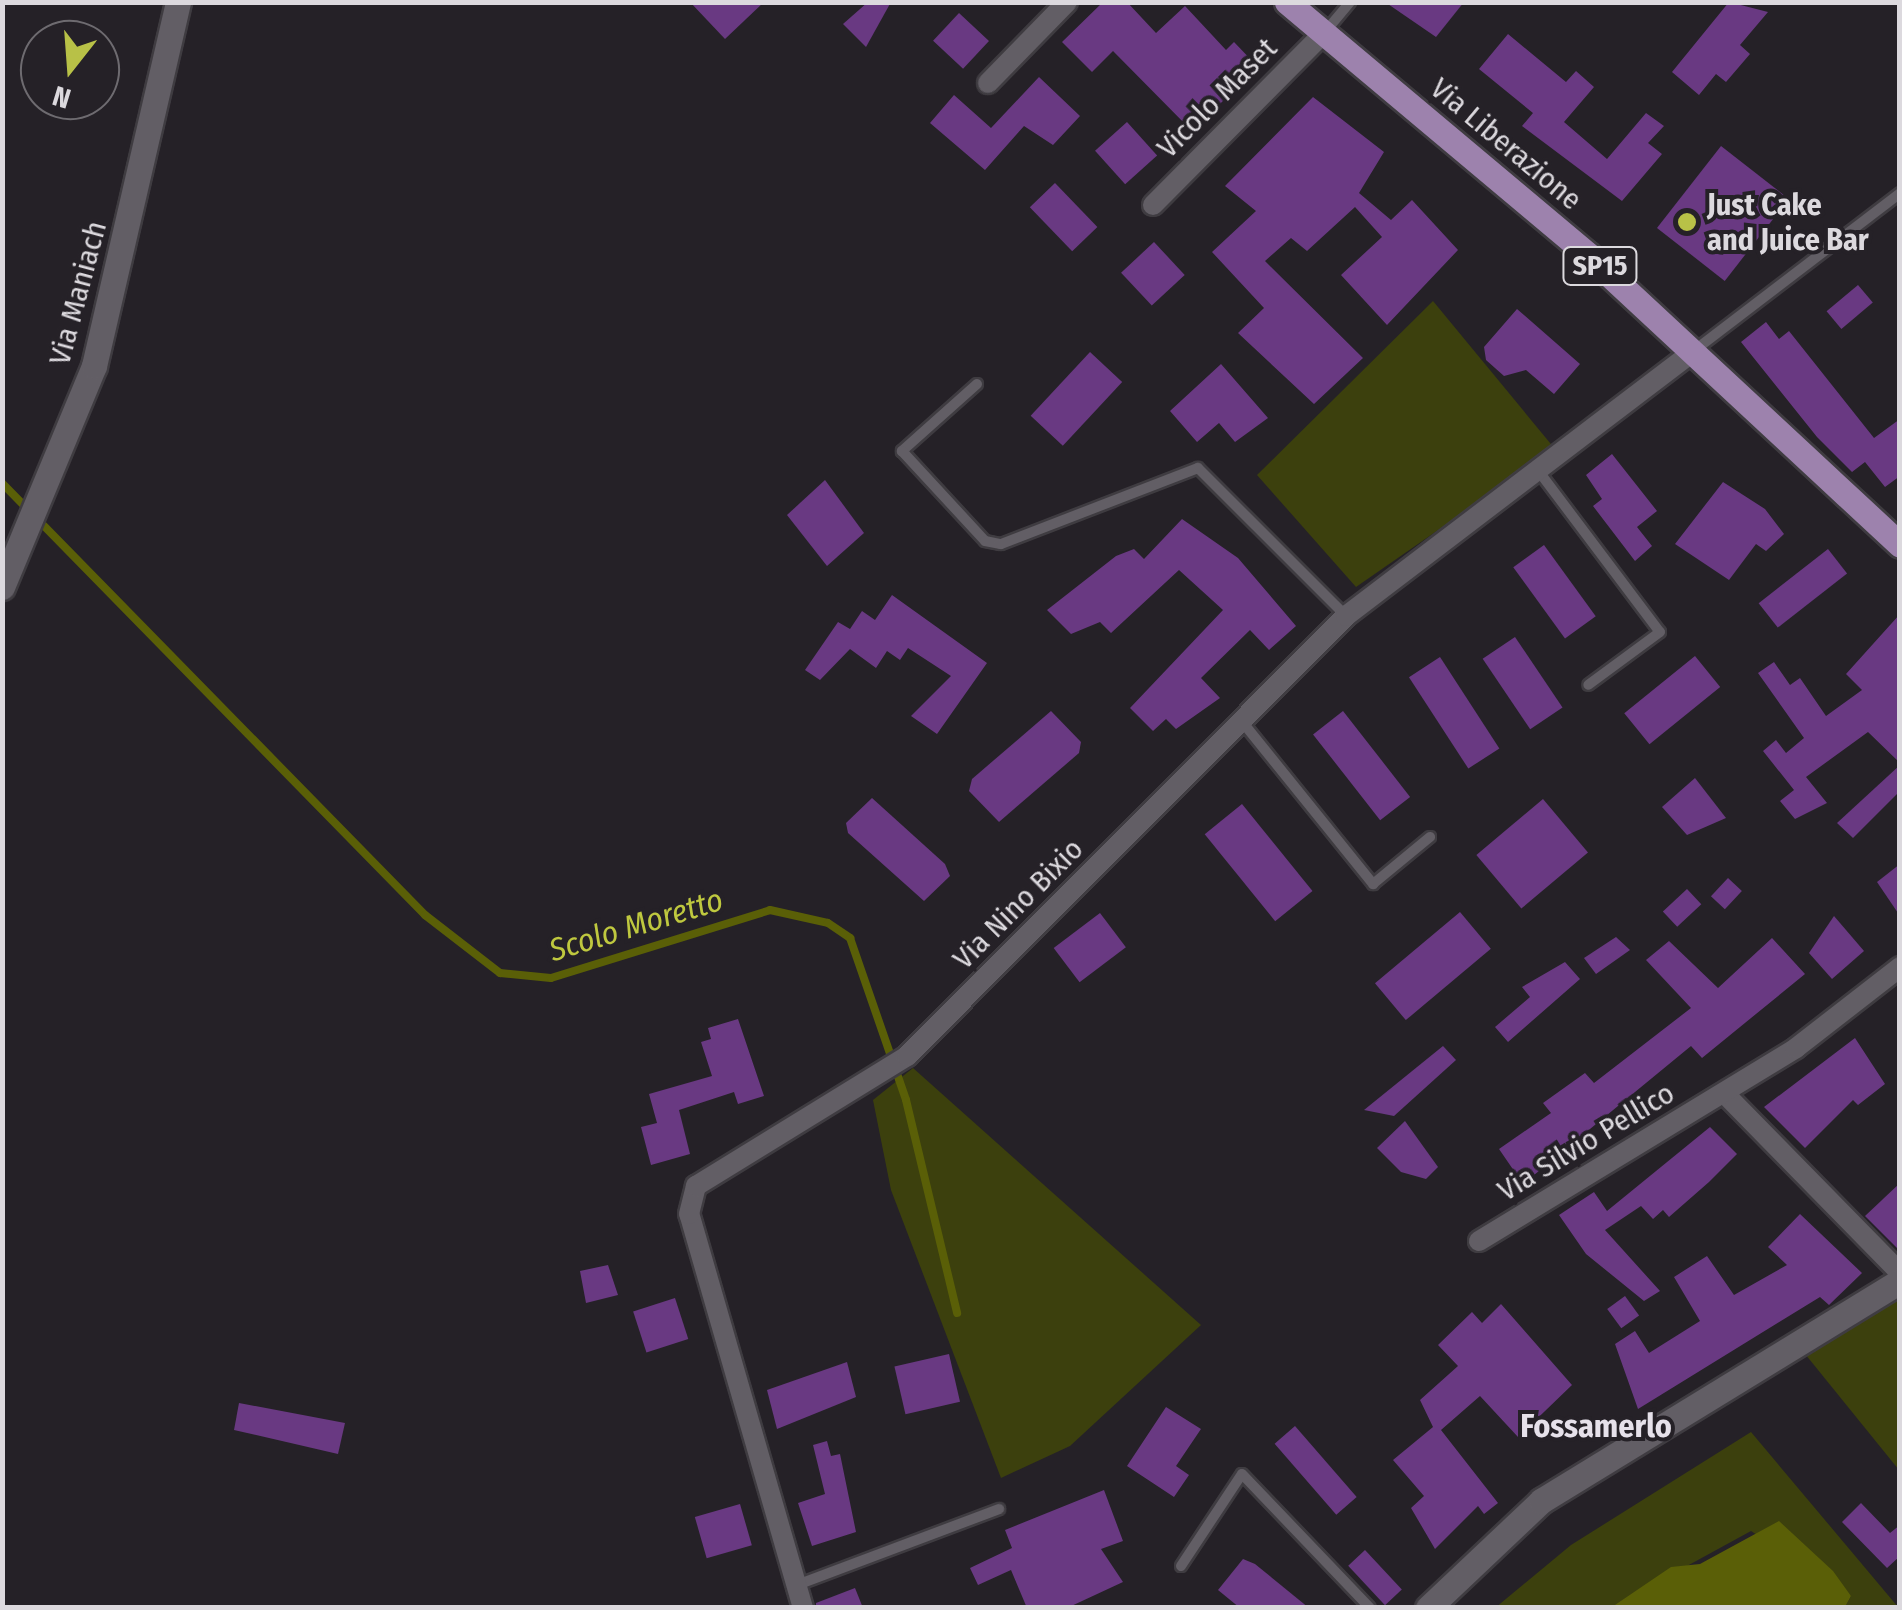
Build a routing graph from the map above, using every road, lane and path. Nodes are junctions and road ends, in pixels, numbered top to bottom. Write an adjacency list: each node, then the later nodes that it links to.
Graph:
1 (178, 2): 13 (main road, Via Maniach)
2 (1067, 2): 6 (street)
3 (1287, 2): 5 (main road, Via Liberazione / SP15)
4 (1350, 2): 5 (lane)
5 (1323, 34): 8 (street, Vicolo Maset); 9 (main road, Via Liberazione / SP15)
6 (988, 83)
7 (1900, 192): 9 (lane)
8 (1153, 205)
9 (1694, 350): 11 (street, Via Nino Bixio); 12 (main road, Via Liberazione / SP15)
10 (976, 384): 14 (lane)
11 (1540, 473): 14 (street, Via Nino Bixio); 15 (lane)
12 (1900, 545)
13 (2, 587)
14 (1346, 616): 16 (street, Via Nino Bixio)
15 (1588, 685)
16 (1244, 724): 17 (lane); 25 (street, Via Nino Bixio)
17 (1430, 837)
18 (1900, 966): 19 (street, Via Silvio Pellico)
19 (1725, 1094): 20 (street, Via Silvio Pellico); 21 (street)
20 (1479, 1241)
21 (1900, 1273)
22 (1900, 1281): 28 (main road)
23 (999, 1509): 25 (lane)
24 (1180, 1566): 27 (lane)
25 (796, 1586): 26 (street, Via Nino Bixio)
26 (802, 1608)
27 (1370, 1608)
28 (1428, 1608)

